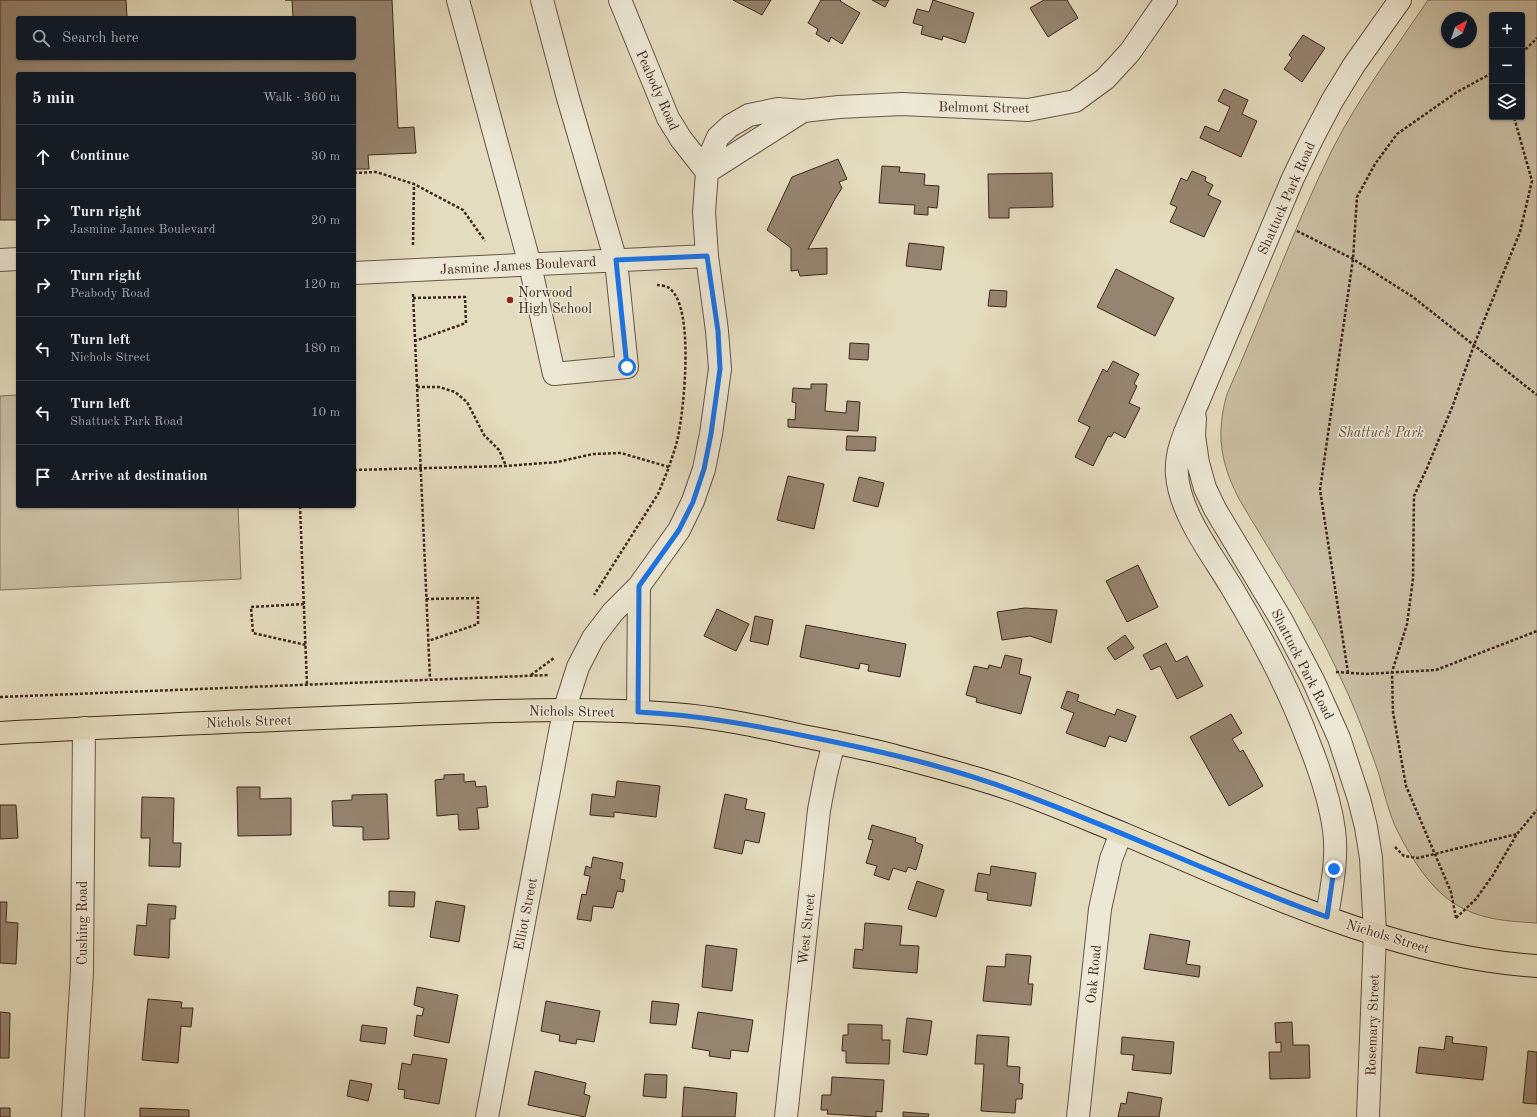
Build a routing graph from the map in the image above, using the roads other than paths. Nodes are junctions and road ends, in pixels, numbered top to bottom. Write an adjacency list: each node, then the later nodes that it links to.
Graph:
1 (458, 0): 11 (street)
2 (542, 0): 10 (street)
3 (620, 0): 6 (street, Peabody Road)
4 (1166, 0): 6 (street, Belmont Street)
5 (1400, 0): 13 (street, Shattuck Park Road)
6 (708, 172): 7 (street)
7 (707, 256): 10 (street, Jasmine James Boulevard); 15 (street)
8 (16, 259): 9 (street)
9 (0, 260)
10 (616, 260): 11 (street, Jasmine James Boulevard); 11 (street)
11 (530, 265): 12 (street, Jasmine James Boulevard)
12 (356, 273)
13 (1195, 409): 14 (street, Shattuck Park Road); 16 (street, Shattuck Park Road)
14 (1257, 578): 16 (street); 24 (street, Shattuck Park Road)
15 (639, 586): 17 (street); 18 (street)
16 (1235, 592): 23 (street, Shattuck Park Road)
17 (564, 711): 18 (main road, Nichols Street); 19 (main road, Nichols Street); 27 (street, Elliot Street)
18 (638, 712): 21 (main road, Nichols Street)
19 (84, 728): 20 (main road, Nichols Street); 26 (street, Cushing Road)
20 (0, 733)
21 (834, 742): 22 (main road, Nichols Street); 28 (street, West Street)
22 (1121, 833): 23 (main road, Nichols Street); 29 (street, Oak Road)
23 (1327, 917): 24 (main road, Nichols Street)
24 (1375, 933): 25 (main road, Nichols Street); 30 (street, Rosemary Street)
25 (1537, 966)
26 (73, 1117)
27 (487, 1117)
28 (786, 1117)
29 (1078, 1117)
30 (1368, 1117)

